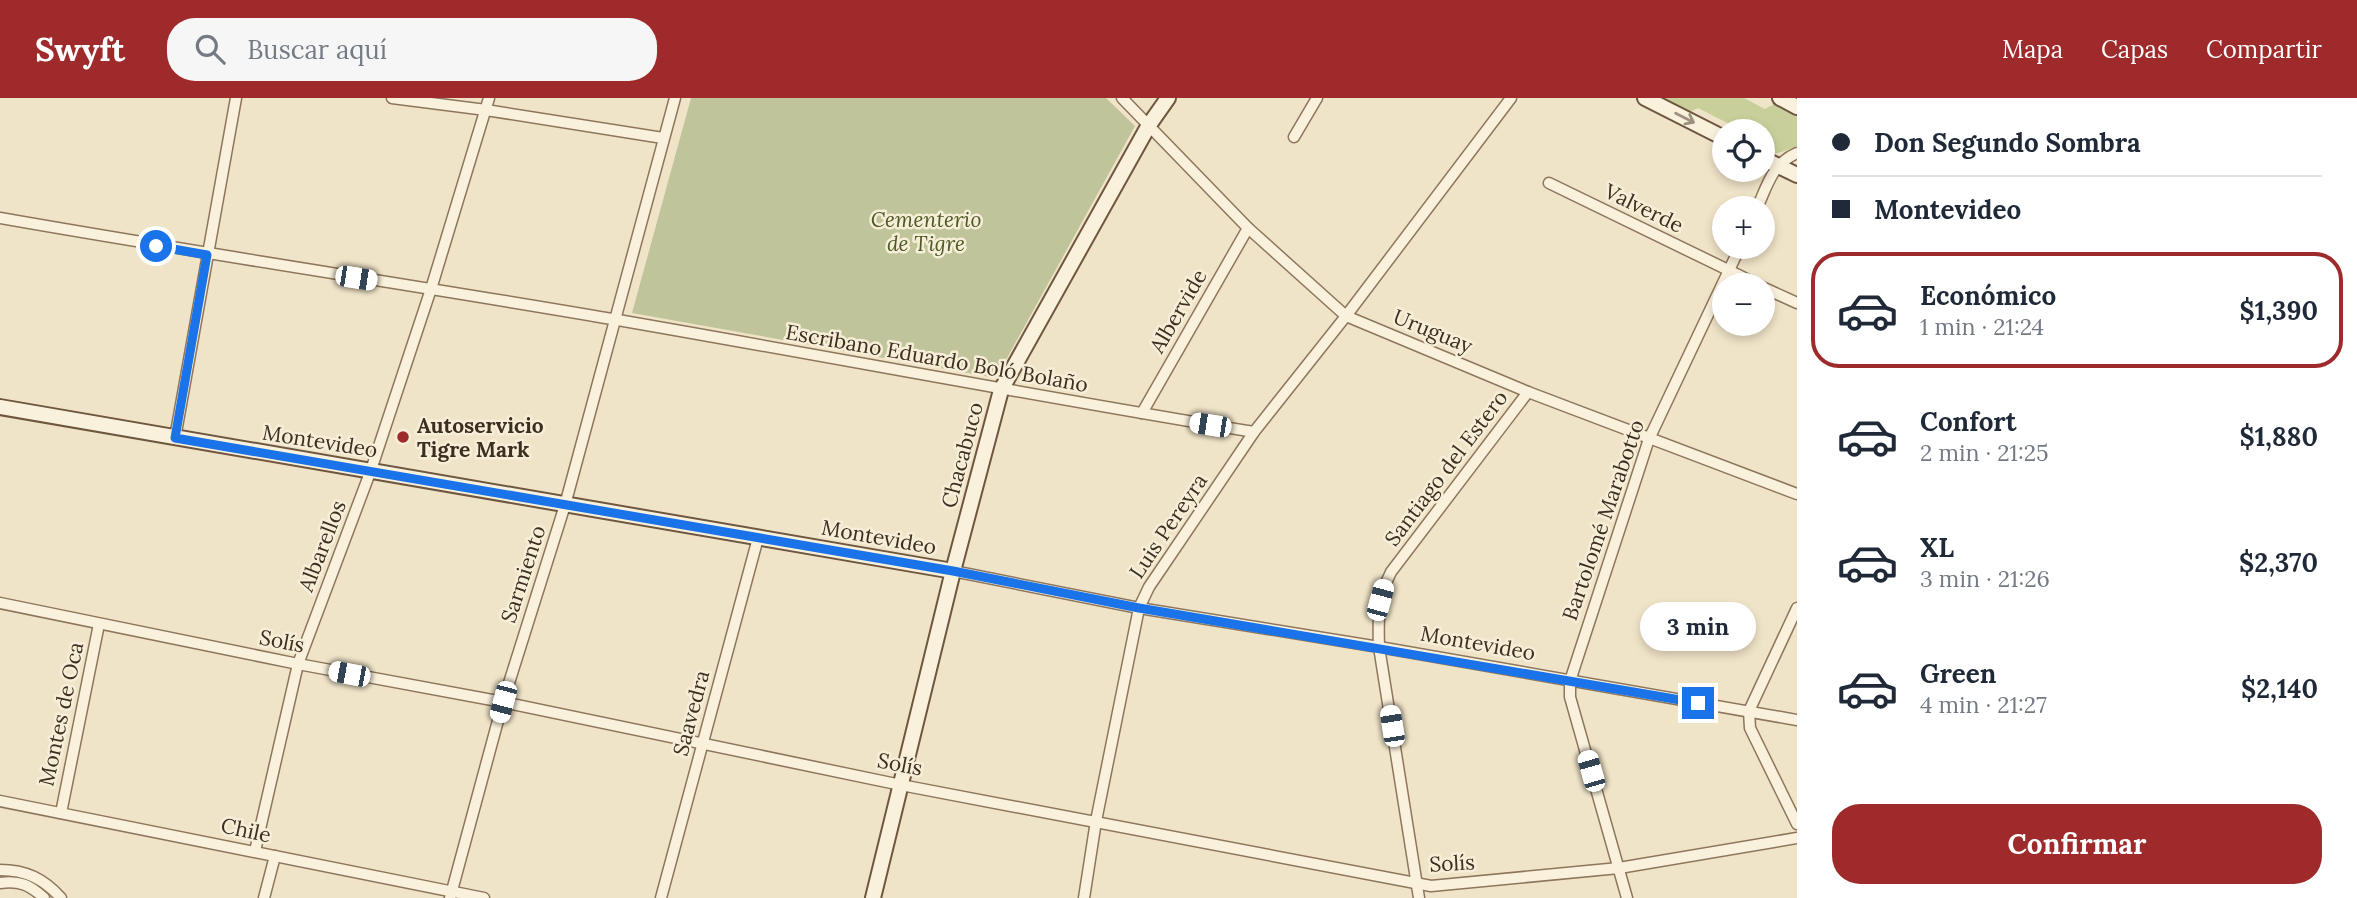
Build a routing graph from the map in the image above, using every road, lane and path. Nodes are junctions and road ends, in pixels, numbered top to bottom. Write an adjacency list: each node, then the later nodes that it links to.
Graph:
1 (236, 98): 24 (street)
2 (392, 98): 12 (street)
3 (489, 98): 12 (street, Albarellos)
4 (675, 98): 16 (street, Sarmiento)
5 (1122, 98): 13 (street, Uruguay)
6 (1168, 98): 13 (street, Chacabuco)
7 (1317, 98): 15 (street)
8 (1511, 98): 31 (street, Luis Pereyra)
9 (1645, 98): 14 (street, one-way to 14)
10 (1780, 98): 11 (street)
11 (1797, 107)
12 (486, 110): 16 (street); 28 (street, Albarellos)
13 (1149, 125): 23 (street, Uruguay); 33 (street, Chacabuco)
14 (1712, 132)
15 (1294, 137)
16 (663, 138): 32 (street, Sarmiento)
17 (1797, 153): 18 (street)
18 (1777, 166): 19 (street); 21 (street)
19 (1797, 175)
20 (1549, 183): 26 (street, Valverde)
21 (1763, 196)
22 (0, 218): 24 (street, Escribano Eduardo Boló Bolaño)
23 (1248, 229): 31 (street, Uruguay); 36 (street, Albervide)
24 (207, 255): 28 (street, Escribano Eduardo Boló Bolaño); 38 (street)
25 (1734, 259): 26 (street, Bartolomé Marabotto)
26 (1728, 271): 27 (street, Valverde); 39 (street, Bartolomé Marabotto)
27 (1732, 273)
28 (431, 289): 32 (street, Escribano Eduardo Boló Bolaño); 40 (street, Albarellos)
29 (1775, 293): 30 (street, Valverde)
30 (1797, 303)
31 (1346, 316): 34 (street, Uruguay); 37 (street, Luis Pereyra)
32 (614, 319): 33 (street, Escribano Eduardo Boló Bolaño); 42 (street, Sarmiento)
33 (1001, 390): 36 (street, Escribano Eduardo Boló Bolaño); 44 (street, Chacabuco)
34 (1528, 392): 39 (street, Uruguay); 49 (street, Santiago del Estero)
35 (0, 407): 38 (street, Montevideo)
36 (1142, 413): 37 (street, Escribano Eduardo Boló Bolaño)
37 (1254, 432): 46 (street, Luis Pereyra)
38 (175, 438): 40 (street, Montevideo)
39 (1648, 439): 41 (street, Uruguay); 51 (street, Bartolomé Marabotto)
40 (371, 470): 42 (street, Montevideo); 50 (street, Albarellos)
41 (1797, 494)
42 (565, 505): 43 (street, Montevideo); 52 (street, Sarmiento)
43 (758, 538): 44 (street, Montevideo); 55 (street, Saavedra)
44 (953, 571): 46 (street, Montevideo); 56 (street, Chacabuco)
45 (0, 603): 48 (street, Solís)
46 (1139, 608): 49 (street, Montevideo); 59 (street, Luis Pereyra)
47 (1797, 608): 53 (street)
48 (99, 624): 50 (street, Solís); 58 (street, Montes de Oca)
49 (1379, 647): 51 (street, Montevideo); 67 (street, Santiago del Estero)
50 (298, 664): 52 (street, Solís); 62 (street, Albarellos)
51 (1570, 681): 53 (street, Montevideo); 64 (street, Bartolomé Marabotto)
52 (503, 702): 55 (street, Solís); 68 (street, Sarmiento)
53 (1749, 711): 54 (street, Montevideo); 60 (street)
54 (1797, 720)
55 (703, 744): 56 (street, Solís); 73 (street, Saavedra)
56 (901, 785): 59 (street, Solís); 74 (street, Chacabuco)
57 (0, 801): 58 (street, Chile)
58 (61, 813): 62 (street, Chile)
59 (1096, 821): 67 (street, Solís); 75 (street, Luis Pereyra)
60 (1797, 824)
61 (1797, 838): 64 (street, Solís)
62 (255, 851): 63 (street, Chile)
63 (275, 856): 68 (street, Chile); 71 (street)
64 (1619, 868): 67 (street, Solís); 77 (street, Bartolomé Marabotto)
65 (0, 870): 70 (street)
66 (0, 883): 69 (street)
67 (1417, 883): 76 (street, Santiago del Estero)
68 (451, 894): 72 (street, Chile)
69 (44, 898)
70 (61, 898)
71 (264, 898)
72 (484, 898)
73 (661, 898)
74 (873, 898)
75 (1084, 898)
76 (1419, 898)
77 (1627, 898)

